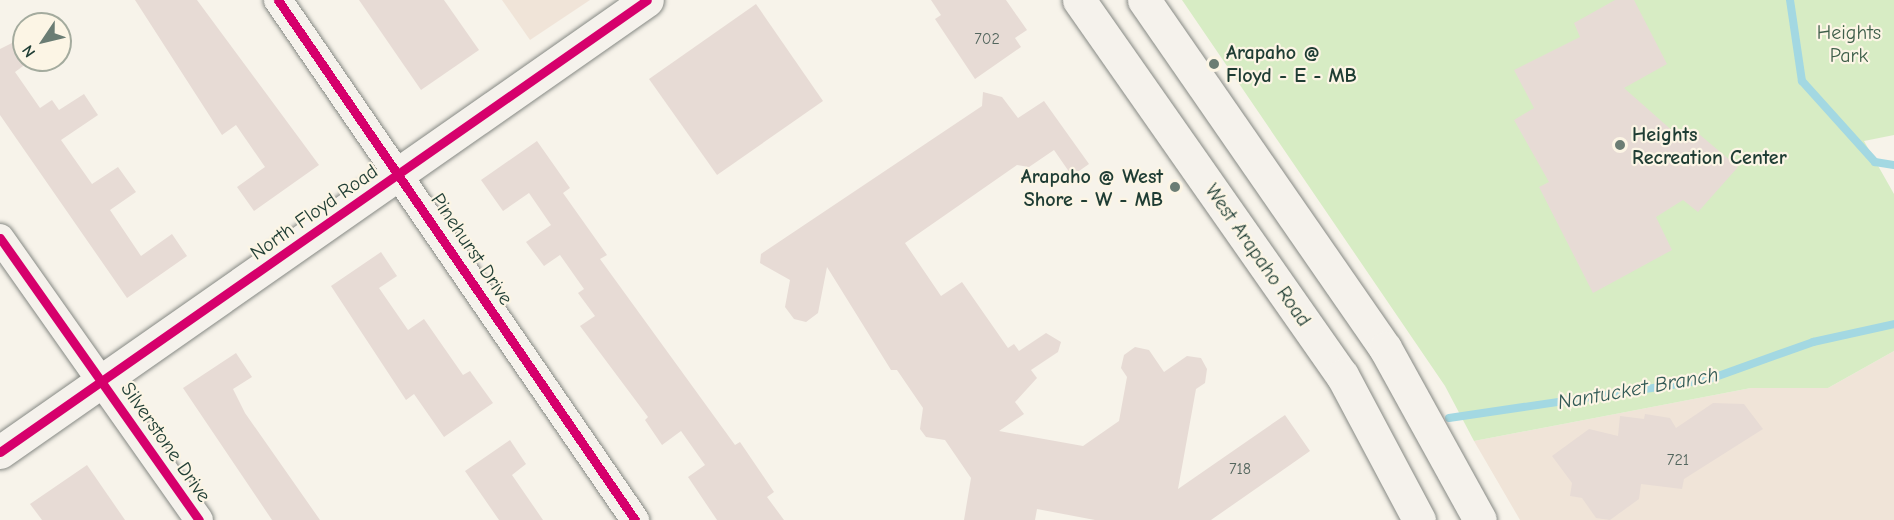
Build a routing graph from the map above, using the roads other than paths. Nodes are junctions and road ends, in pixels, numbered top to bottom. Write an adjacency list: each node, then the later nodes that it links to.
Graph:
1 (278, 0): 5 (street, Pinehurst Drive)
2 (647, 0): 5 (main road, North Floyd Road)
3 (1079, 0): 7 (main road, West Arapaho Road)
4 (1144, 0): 6 (main road)
5 (400, 175): 9 (main road, North Floyd Road); 12 (street, Pinehurst Drive)
6 (1275, 190): 7 (main road); 14 (main road)
7 (1232, 219): 13 (main road, West Arapaho Road)
8 (0, 238): 9 (street, Silverstone Drive)
9 (101, 380): 10 (main road, North Floyd Road); 11 (street, Silverstone Drive)
10 (0, 452)
11 (199, 520)
12 (635, 520)
13 (1419, 520)
14 (1480, 520)

